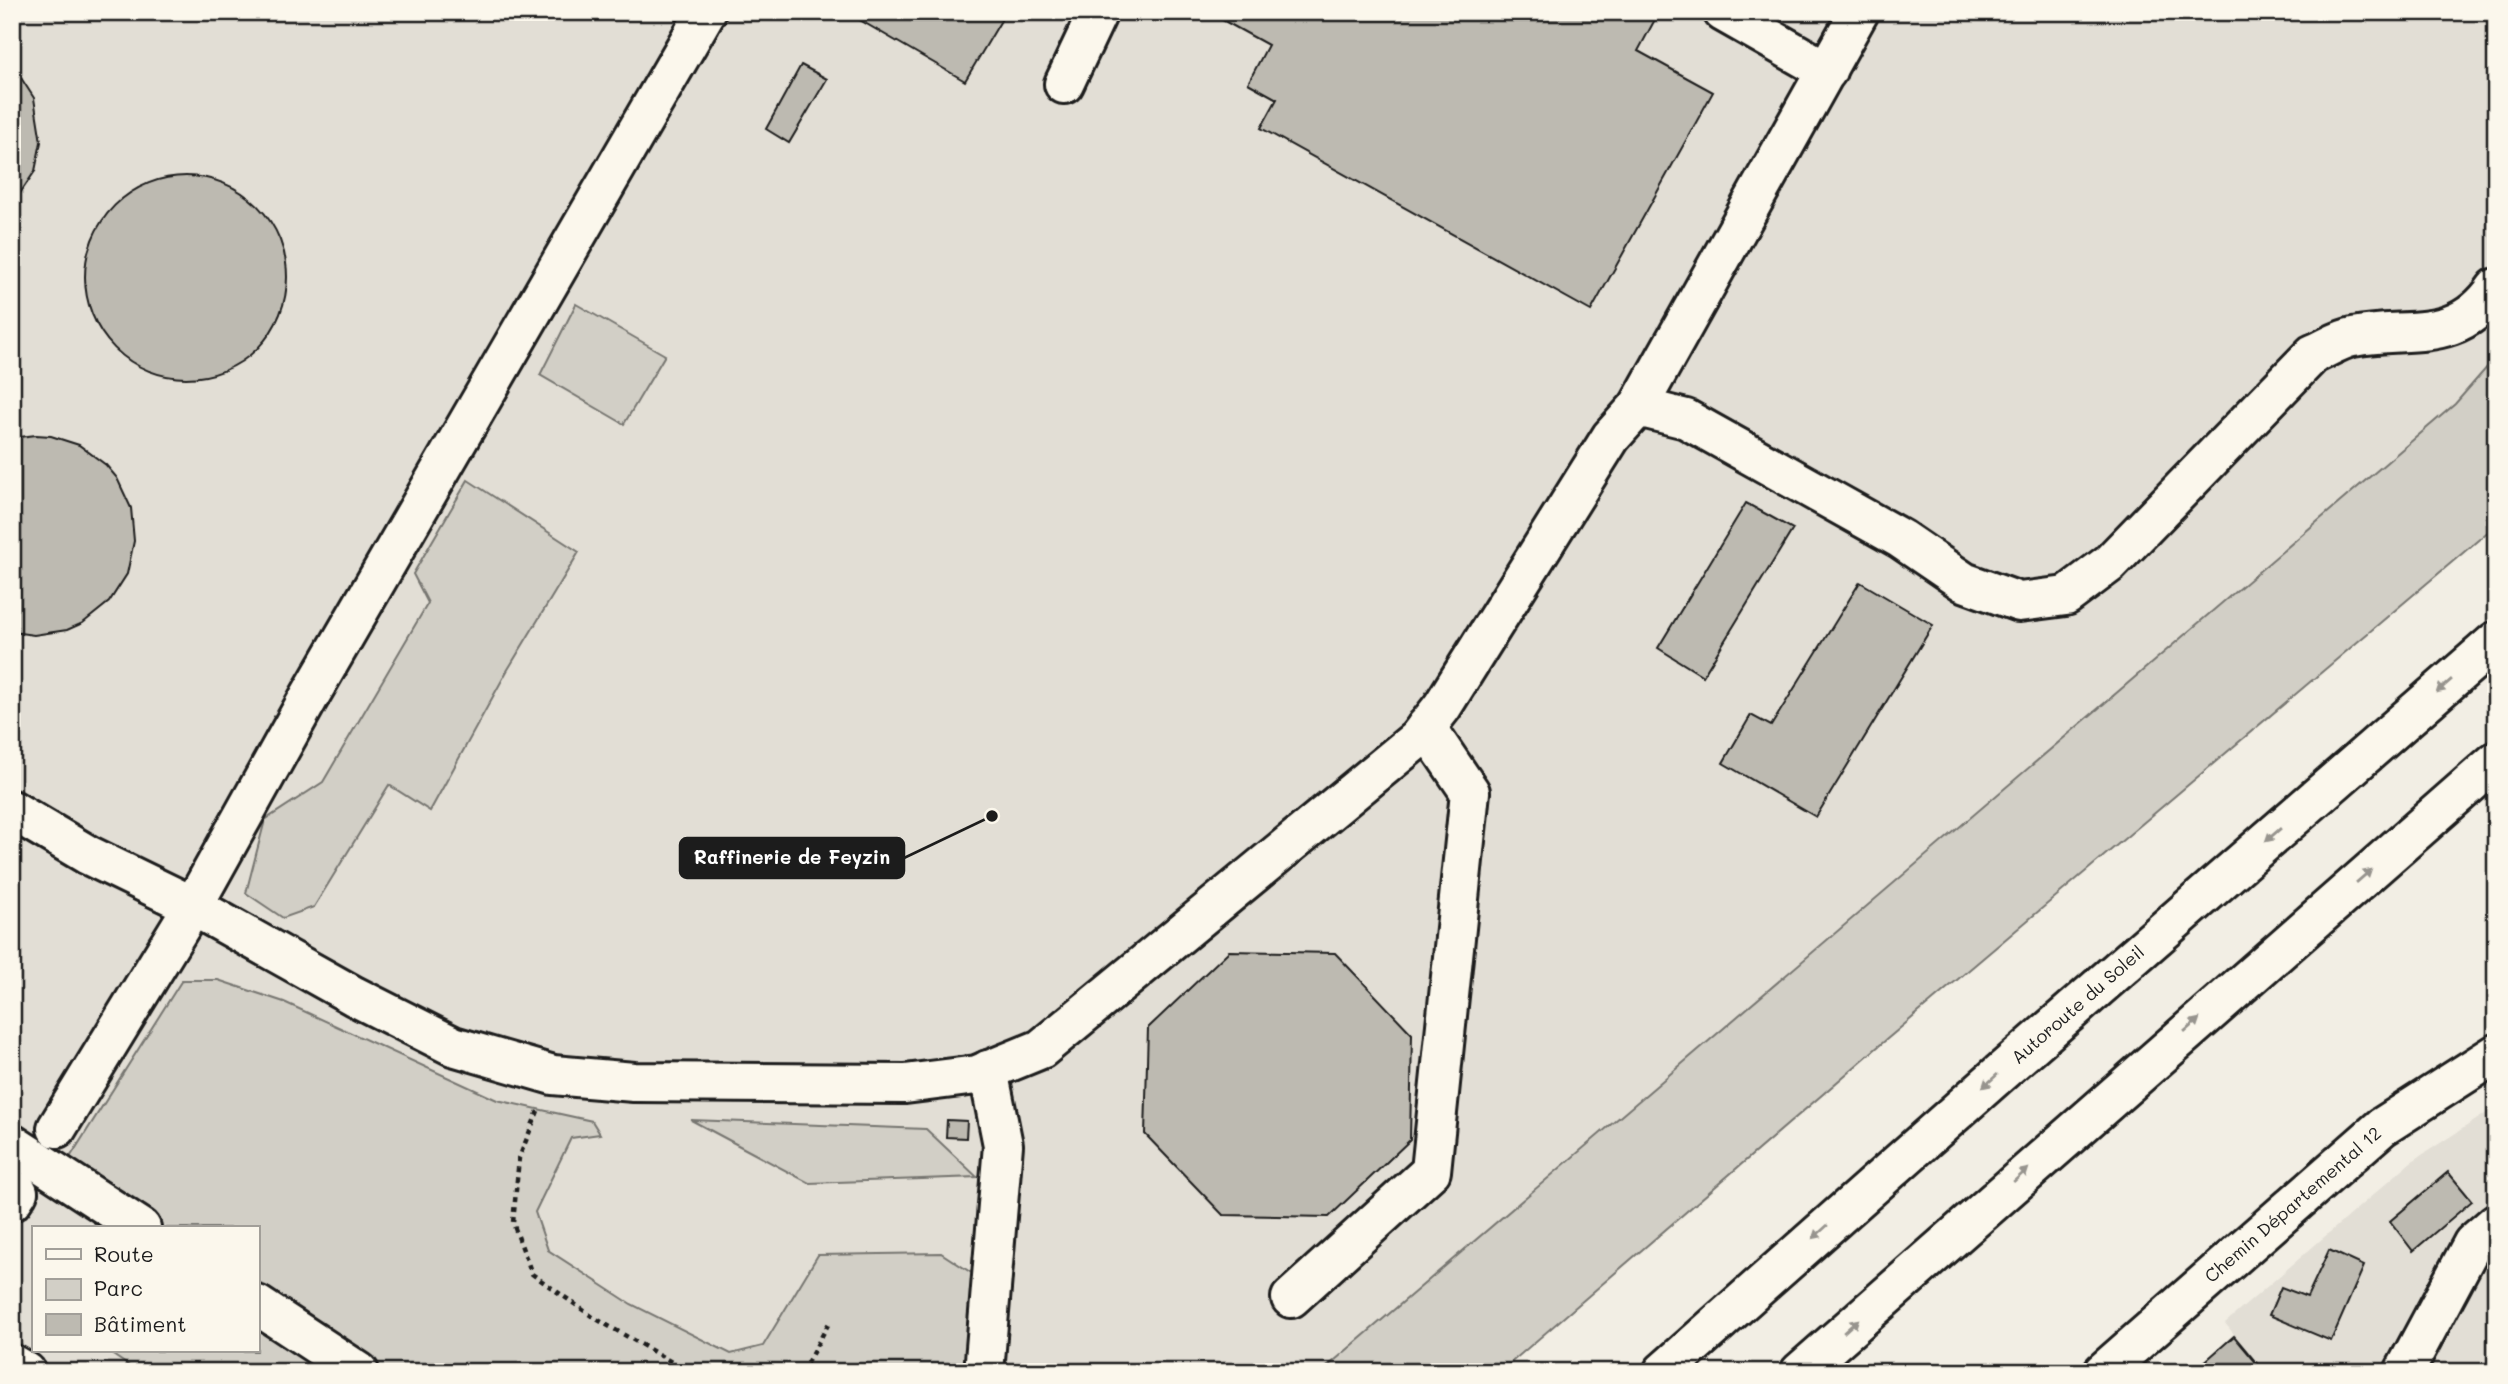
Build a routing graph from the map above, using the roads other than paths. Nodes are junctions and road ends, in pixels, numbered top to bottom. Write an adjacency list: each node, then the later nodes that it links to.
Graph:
1 (706, 12): 13 (main road)
2 (1098, 12): 6 (main road)
3 (1723, 12): 5 (main road)
4 (1859, 12): 5 (main road)
5 (1826, 71): 8 (main road)
6 (1064, 85)
7 (2496, 288): 8 (main road)
8 (1638, 407): 10 (main road)
9 (2496, 641): 26 (main road, Autoroute du Soleil, one-way to 26)
10 (1426, 727): 15 (main road); 20 (main road)
11 (2496, 761): 27 (main road, one-way to 11)
12 (12, 810): 13 (main road)
13 (192, 906): 15 (main road); 16 (main road)
14 (2496, 1054): 28 (main road, Chemin Départemental 12)
15 (988, 1070): 25 (main road)
16 (57, 1128)
17 (12, 1144): 18 (main road)
18 (138, 1226)
19 (2488, 1245): 29 (main road)
20 (1291, 1298)
21 (259, 1306): 24 (main road)
22 (12, 1364): 23 (main road)
23 (26, 1372)
24 (359, 1372)
25 (984, 1372)
26 (1663, 1372)
27 (1800, 1372)
28 (2103, 1372)
29 (2404, 1372)

